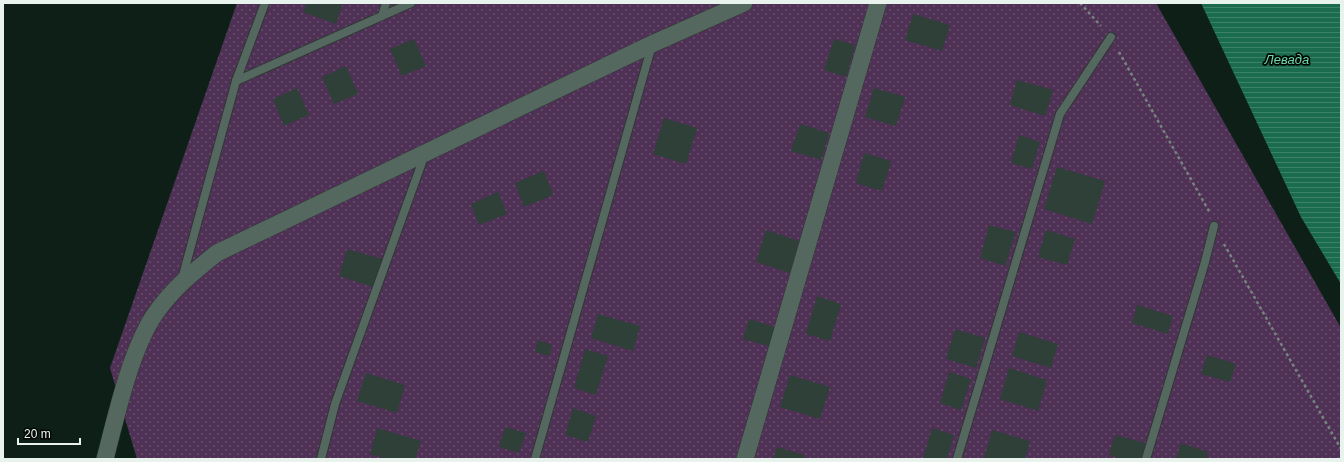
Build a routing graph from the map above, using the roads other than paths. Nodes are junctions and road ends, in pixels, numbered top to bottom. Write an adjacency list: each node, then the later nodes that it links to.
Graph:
1 (265, 3): 9 (lane)
2 (386, 3): 6 (lane)
3 (412, 3): 6 (lane)
4 (744, 3): 8 (street)
5 (878, 3): 16 (street)
6 (382, 16): 9 (lane)
7 (1111, 37): 17 (lane)
8 (652, 44): 10 (street); 15 (lane)
9 (236, 81): 12 (lane)
10 (425, 153): 12 (street); 14 (lane)
11 (1214, 226): 18 (lane)
12 (181, 282): 13 (street)
13 (104, 459)
14 (321, 459)
15 (535, 459)
16 (745, 459)
17 (957, 459)
18 (1146, 459)

